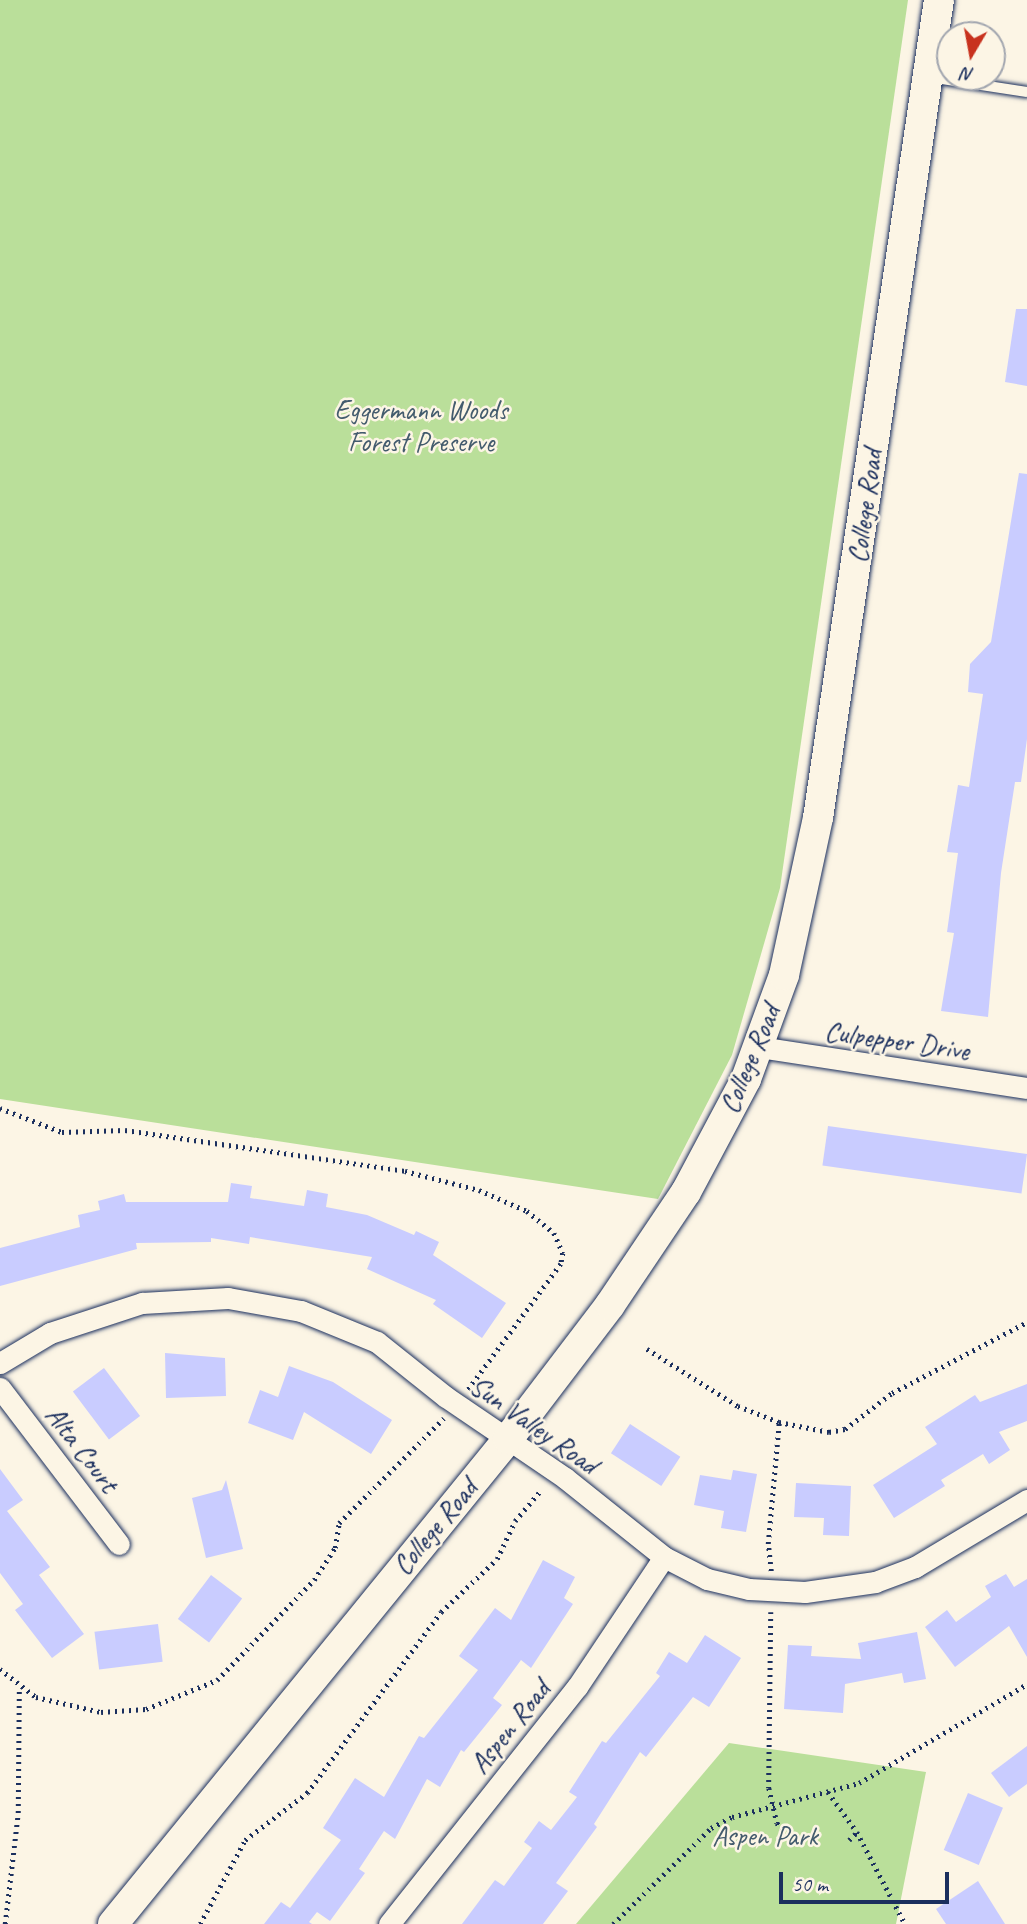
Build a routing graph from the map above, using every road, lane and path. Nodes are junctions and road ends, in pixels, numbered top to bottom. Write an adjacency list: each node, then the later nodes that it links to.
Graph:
1 (939, 0): 2 (main road, College Road)
2 (928, 77): 3 (lane); 4 (main road, College Road)
3 (1027, 92)
4 (759, 1047): 5 (street, Culpepper Drive); 13 (main road, College Road)
5 (1027, 1088)
6 (0, 1108): 11 (path)
7 (1027, 1322): 12 (path)
8 (647, 1349): 12 (path)
9 (0, 1363): 11 (street, Sun Valley Road)
10 (0, 1388): 16 (street, Alta Court)
11 (457, 1405): 13 (street, Sun Valley Road); 21 (path)
12 (779, 1422): 18 (path)
13 (508, 1439): 17 (street, Sun Valley Road); 28 (main road, College Road)
14 (540, 1491): 29 (path)
15 (1027, 1500): 18 (street, Sun Valley Road)
16 (119, 1544)
17 (664, 1557): 18 (street, Sun Valley Road); 30 (street, Aspen Road)
18 (770, 1592): 23 (path)
19 (0, 1669): 21 (path)
20 (1027, 1684): 22 (path)
21 (19, 1687): 27 (path)
22 (828, 1792): 23 (path); 24 (path)
23 (772, 1806): 25 (path); 31 (path)
24 (857, 1832): 26 (path); 32 (path)
25 (785, 1833)
26 (849, 1840)
27 (5, 1924)
28 (113, 1924)
29 (200, 1924)
30 (389, 1924)
31 (613, 1924)
32 (905, 1924)

